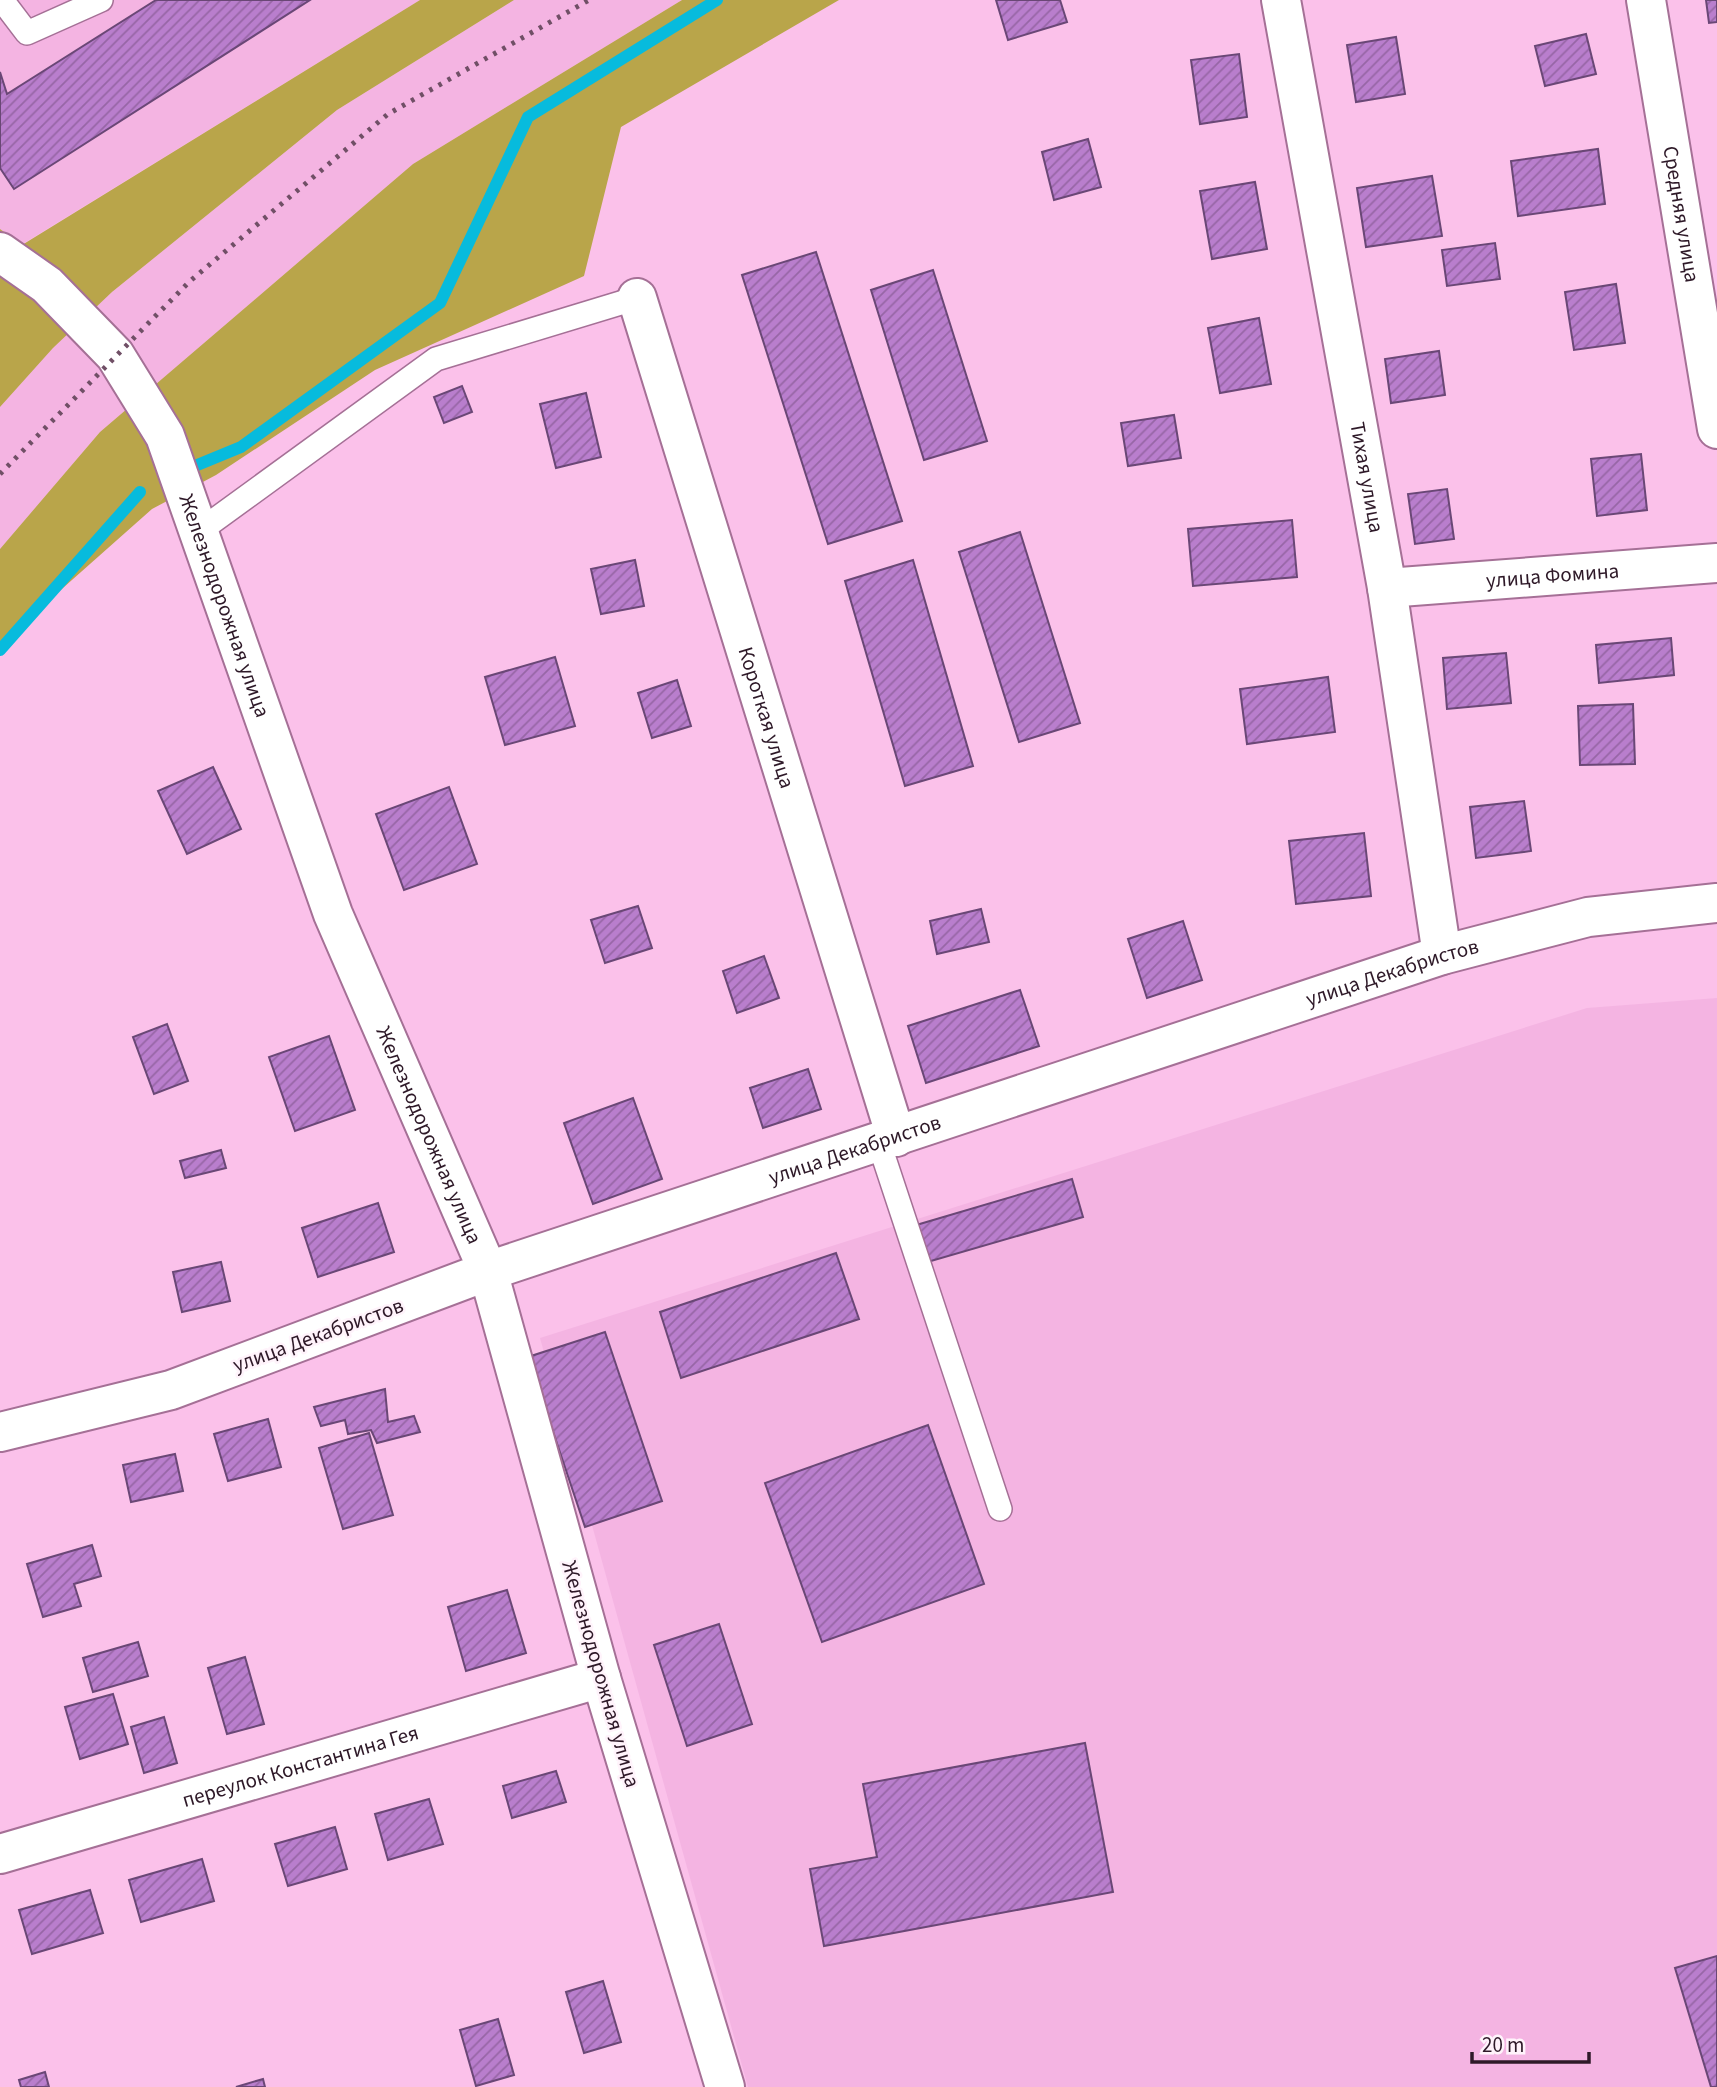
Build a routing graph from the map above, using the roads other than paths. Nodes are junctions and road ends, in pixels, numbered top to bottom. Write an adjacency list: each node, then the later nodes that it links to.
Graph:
1 (2, 0): 2 (lane)
2 (101, 0)
3 (1281, 0): 10 (street, Тихая улица)
4 (1646, 0): 7 (street, Средняя улица)
5 (0, 252): 8 (street, Железнодорожная улица)
6 (637, 298): 8 (lane); 13 (street, Короткая улица)
7 (1717, 429)
8 (201, 530): 14 (street, Железнодорожная улица)
9 (1717, 563): 10 (street, улица Фомина)
10 (1387, 588): 12 (street, Тихая улица)
11 (1717, 904): 12 (street, улица Декабристов)
12 (1442, 955): 13 (street, улица Декабристов)
13 (888, 1140): 14 (street, улица Декабристов); 16 (lane)
14 (488, 1271): 15 (street, улица Декабристов); 17 (street, Железнодорожная улица)
15 (0, 1432)
16 (1000, 1509)
17 (601, 1678): 18 (street, переулок Константина Гея); 19 (street, Железнодорожная улица)
18 (0, 1854)
19 (725, 2087)

